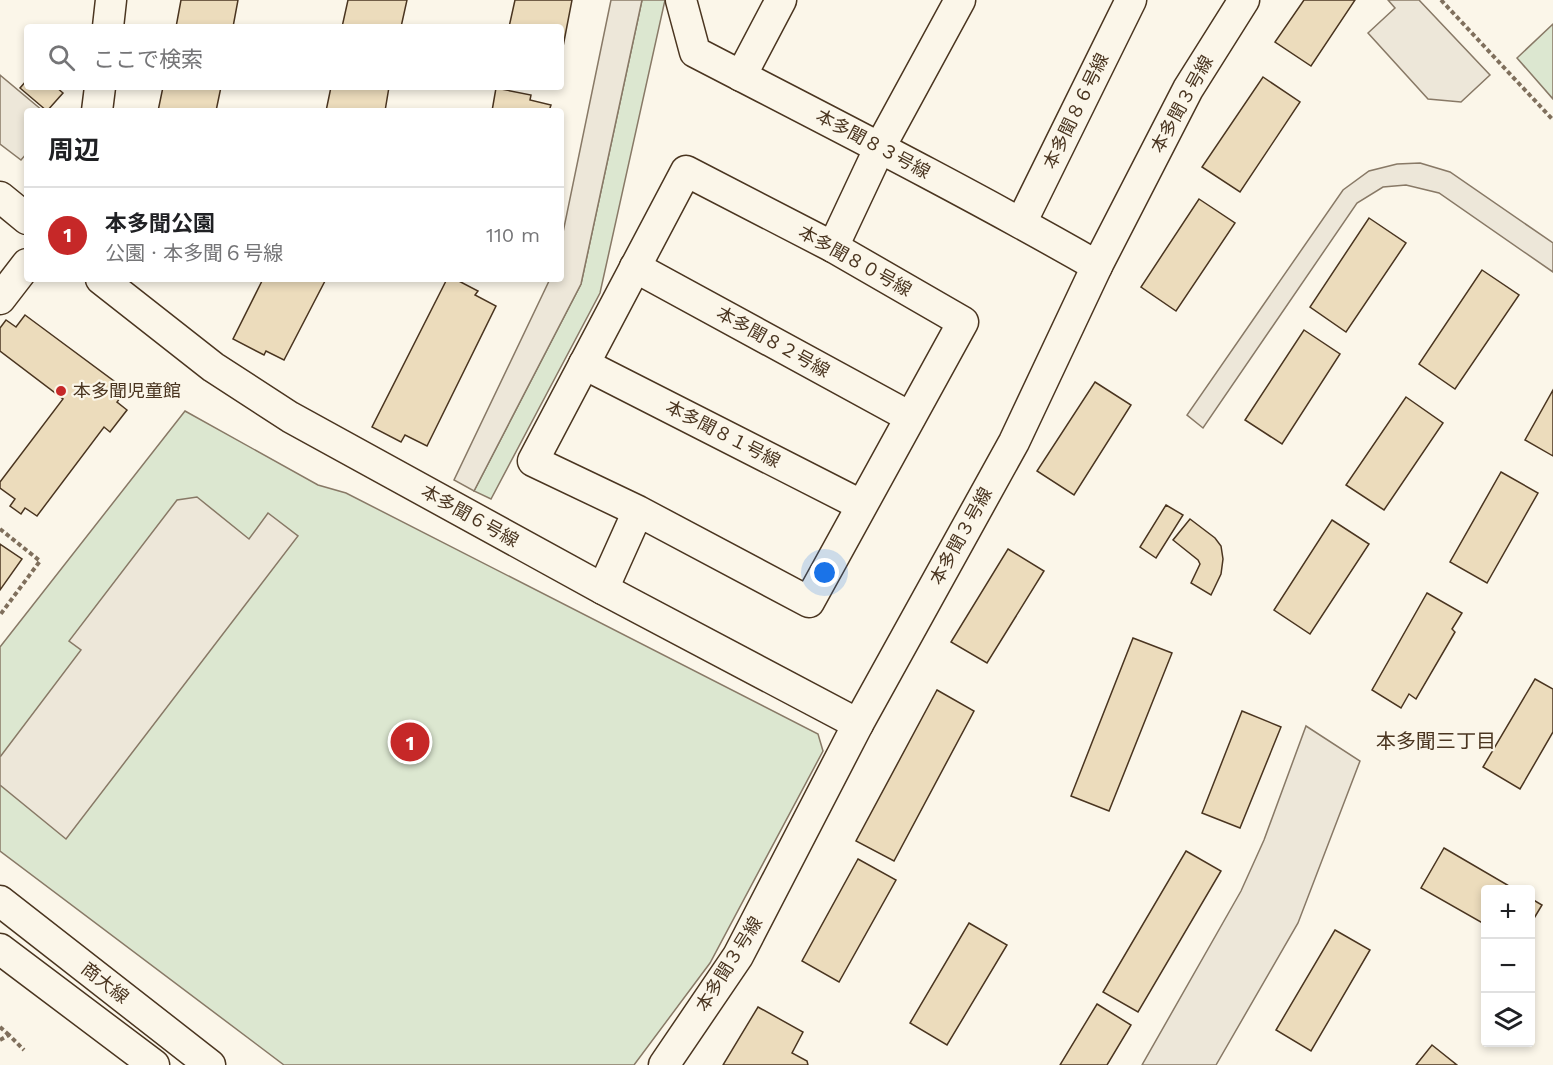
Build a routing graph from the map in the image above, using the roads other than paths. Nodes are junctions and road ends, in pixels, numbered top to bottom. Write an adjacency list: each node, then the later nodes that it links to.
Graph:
1 (111, 0): 7 (street)
2 (681, 0): 8 (street, 本多聞８３号線)
3 (781, 0): 8 (street)
4 (960, 0): 11 (street)
5 (1131, 0): 14 (street, 本多聞８６号線)
6 (1244, 0): 16 (street, 本多聞３号線)
7 (108, 24)
8 (741, 76): 11 (street, 本多聞８３号線)
9 (100, 90): 10 (street)
10 (97, 108)
11 (880, 147): 14 (street, 本多聞８３号線); 15 (street)
12 (0, 197): 13 (street)
13 (24, 217)
14 (1021, 223): 16 (street, 本多聞８３号線)
15 (833, 247): 18 (street, 本多聞８０号線); 22 (street, 本多聞８０号線)
16 (1097, 266): 26 (street, 本多聞３号線)
17 (24, 267): 20 (street)
18 (635, 267): 21 (street, 本多聞８０号線); 22 (street, 本多聞８２号線)
19 (105, 282): 25 (street, 本多聞６号線)
20 (0, 299)
21 (584, 364): 23 (street, 本多聞８１号線); 24 (street, 本多聞８０号線)
22 (910, 417): 23 (street, 本多聞８０号線)
23 (861, 505): 24 (street, 本多聞８０号線)
24 (638, 512): 25 (street)
25 (603, 589): 26 (street, 本多聞６号線)
26 (858, 724): 31 (street, 本多聞３号線)
27 (0, 901): 30 (street, 商大線)
28 (0, 949): 29 (street, 商大線)
29 (154, 1065)
30 (210, 1065)
31 (664, 1065)

